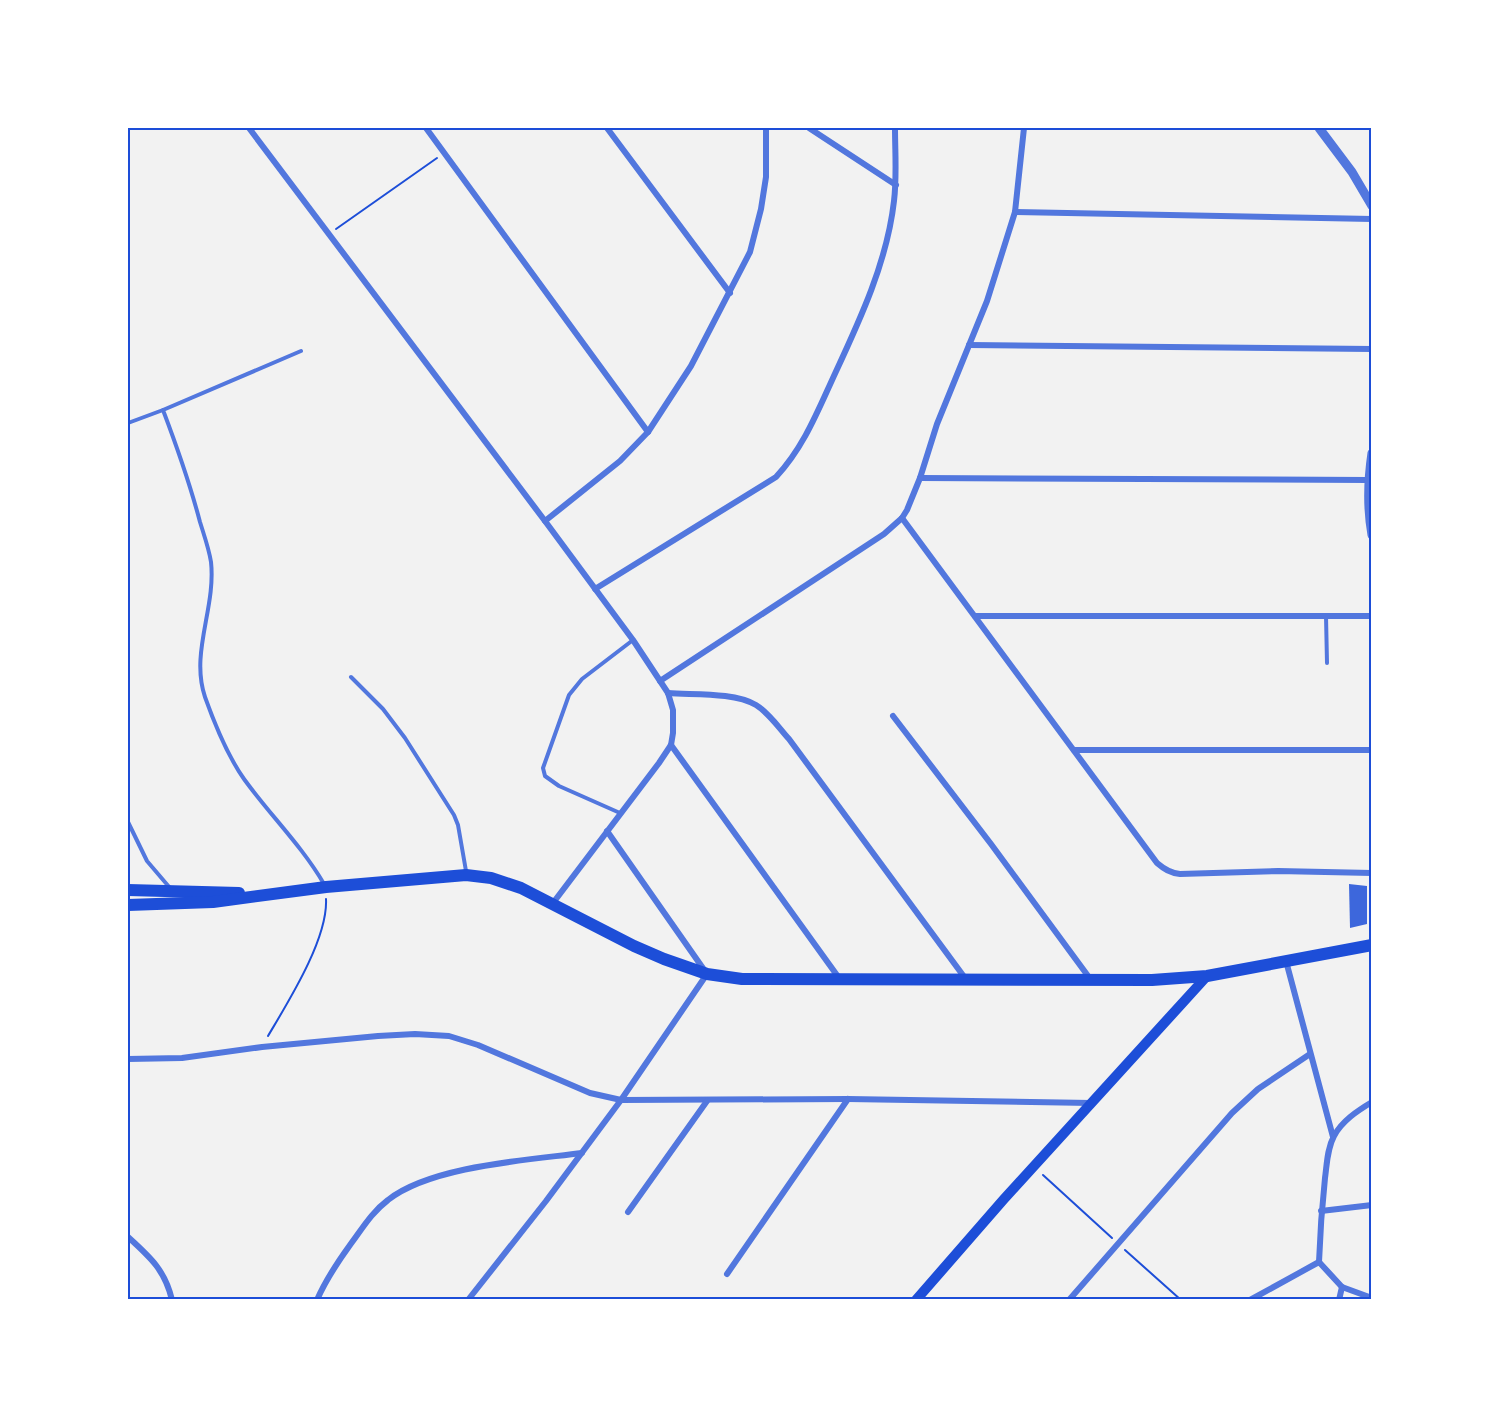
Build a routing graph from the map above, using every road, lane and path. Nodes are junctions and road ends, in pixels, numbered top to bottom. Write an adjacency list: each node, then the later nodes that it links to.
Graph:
1 (249, 128): 14 (street)
2 (426, 128): 9 (street)
3 (607, 128): 15 (street)
4 (766, 128): 15 (street)
5 (809, 128): 10 (street)
6 (895, 128): 10 (street)
7 (1024, 128): 12 (street)
8 (1318, 128): 11 (street)
9 (444, 152): 14 (path); 21 (street)
10 (896, 185): 28 (street)
11 (1371, 206)
12 (1014, 212): 13 (street); 16 (street)
13 (1371, 219)
14 (328, 234): 26 (street)
15 (730, 293): 21 (street)
16 (969, 345): 17 (street); 23 (street)
17 (1371, 349)
18 (301, 351): 19 (lane)
19 (163, 410): 20 (lane); 46 (lane)
20 (128, 423)
21 (648, 432): 26 (street)
22 (1371, 453): 24 (street)
23 (920, 478): 24 (street); 25 (street)
24 (1368, 480): 27 (street)
25 (902, 518): 30 (street); 35 (street)
26 (545, 521): 28 (street)
27 (1371, 534)
28 (595, 589): 32 (street)
29 (1326, 615): 30 (street); 31 (street); 33 (lane)
30 (975, 616): 39 (street)
31 (1371, 616)
32 (633, 640): 35 (street); 41 (lane)
33 (1327, 663)
34 (351, 677): 45 (lane)
35 (660, 681): 36 (street)
36 (668, 693): 38 (street); 57 (street)
37 (893, 716): 58 (street)
38 (671, 745): 41 (street); 56 (street)
39 (1074, 750): 40 (street); 44 (street)
40 (1371, 750)
41 (621, 814): 43 (street)
42 (128, 822): 48 (lane)
43 (607, 831): 50 (street); 54 (street)
44 (1371, 873)
45 (466, 875): 46 (main road); 50 (main road)
46 (326, 887): 49 (main road); 59 (path)
47 (128, 890): 48 (main road)
48 (173, 891): 49 (main road)
49 (267, 896): 51 (main road)
50 (553, 903): 54 (main road)
51 (128, 905)
52 (1371, 945): 53 (main road)
53 (1286, 960): 55 (main road); 60 (street)
54 (707, 974): 56 (main road); 62 (street)
55 (1207, 976): 58 (main road); 66 (main road)
56 (840, 979): 57 (main road)
57 (965, 979): 58 (main road)
58 (1092, 981)
59 (262, 1047): 61 (street); 62 (street)
60 (1310, 1054): 67 (street); 74 (street)
61 (128, 1059)
62 (621, 1100): 64 (street); 68 (street)
63 (848, 1100): 64 (street); 66 (street); 76 (street)
64 (707, 1101): 72 (street)
65 (1371, 1102): 67 (street)
66 (1091, 1103): 69 (main road)
67 (1333, 1137): 71 (street)
68 (582, 1153): 80 (street); 81 (street)
69 (1034, 1167): 74 (path); 82 (main road)
70 (1371, 1205): 71 (street)
71 (1321, 1211): 75 (street)
72 (628, 1212)
73 (128, 1237): 79 (street)
74 (1118, 1244): 83 (street); 84 (path)
75 (1319, 1262): 77 (street); 85 (street)
76 (726, 1274)
77 (1342, 1287): 78 (street); 86 (street)
78 (1371, 1298)
79 (172, 1299)
80 (317, 1299)
81 (468, 1299)
82 (916, 1299)
83 (1069, 1299)
84 (1181, 1299)
85 (1250, 1299)
86 (1339, 1299)

